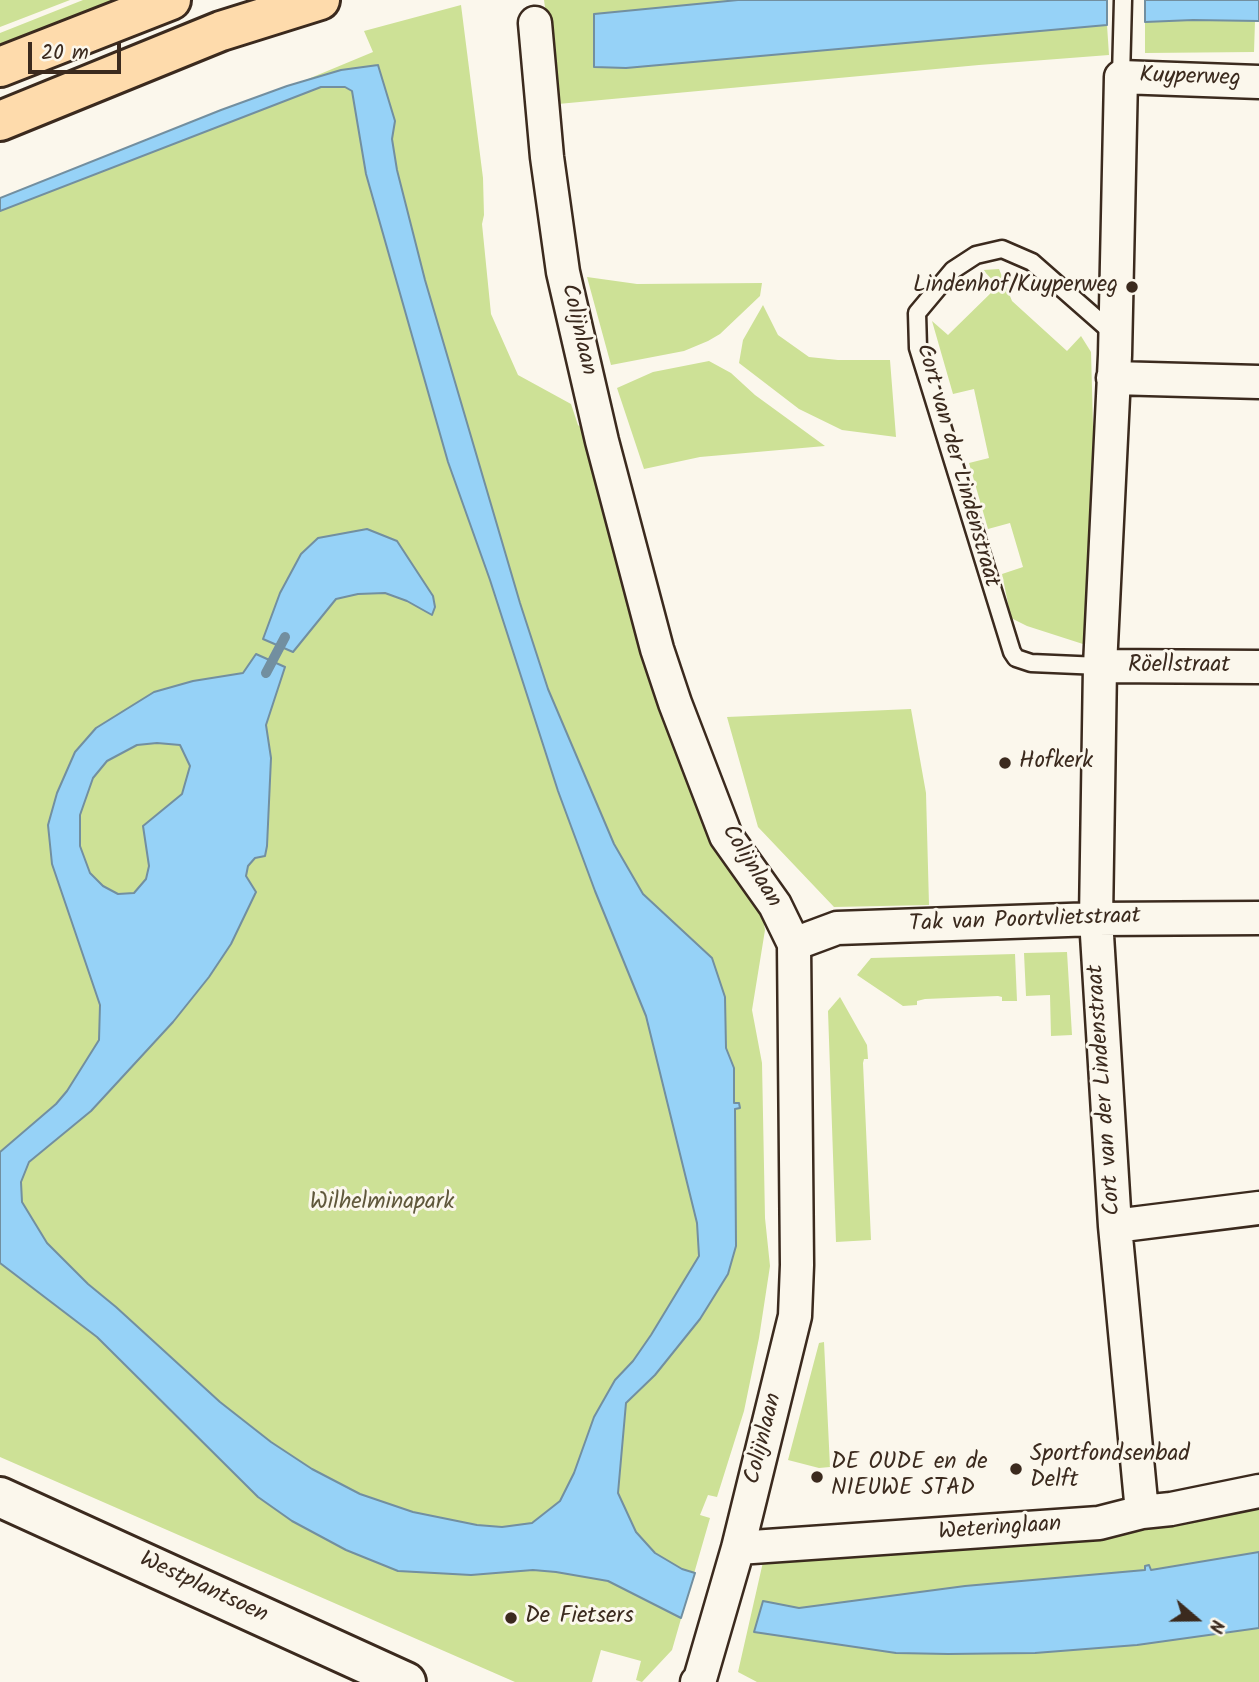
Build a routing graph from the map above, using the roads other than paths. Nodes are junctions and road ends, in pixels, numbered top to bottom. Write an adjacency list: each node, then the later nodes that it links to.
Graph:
1 (171, 0): 5 (main road)
2 (320, 0): 8 (main road)
3 (1123, 0): 6 (lane, Cort van der Lindenstraat)
4 (535, 23): 16 (street, Colijnlaan)
5 (0, 67)
6 (1121, 77): 7 (street, Kuyperweg); 9 (street, Cort van der Lindenstraat)
7 (1259, 82)
8 (0, 121)
9 (1115, 335): 10 (street, Cort van der Lindenstraat); 12 (lane, Cort van der Lindenstraat)
10 (1113, 378): 11 (street); 12 (street, Cort van der Lindenstraat)
11 (1259, 382)
12 (1100, 666): 13 (street, Röellstraat); 15 (street, Cort van der Lindenstraat)
13 (1259, 667)
14 (1259, 918): 15 (street, Tak van Poortvlietstraat)
15 (1096, 919): 16 (street, Tak van Poortvlietstraat); 18 (street, Cort van der Lindenstraat)
16 (794, 944): 22 (street, Colijnlaan)
17 (1259, 1208): 18 (street)
18 (1115, 1226): 21 (street, Cort van der Lindenstraat)
19 (1259, 1491): 21 (street, Weteringlaan)
20 (0, 1497): 24 (street, Westplantsoen)
21 (1142, 1512): 22 (street, Weteringlaan)
22 (734, 1561): 23 (street, Colijnlaan)
23 (700, 1681)
24 (406, 1682)

